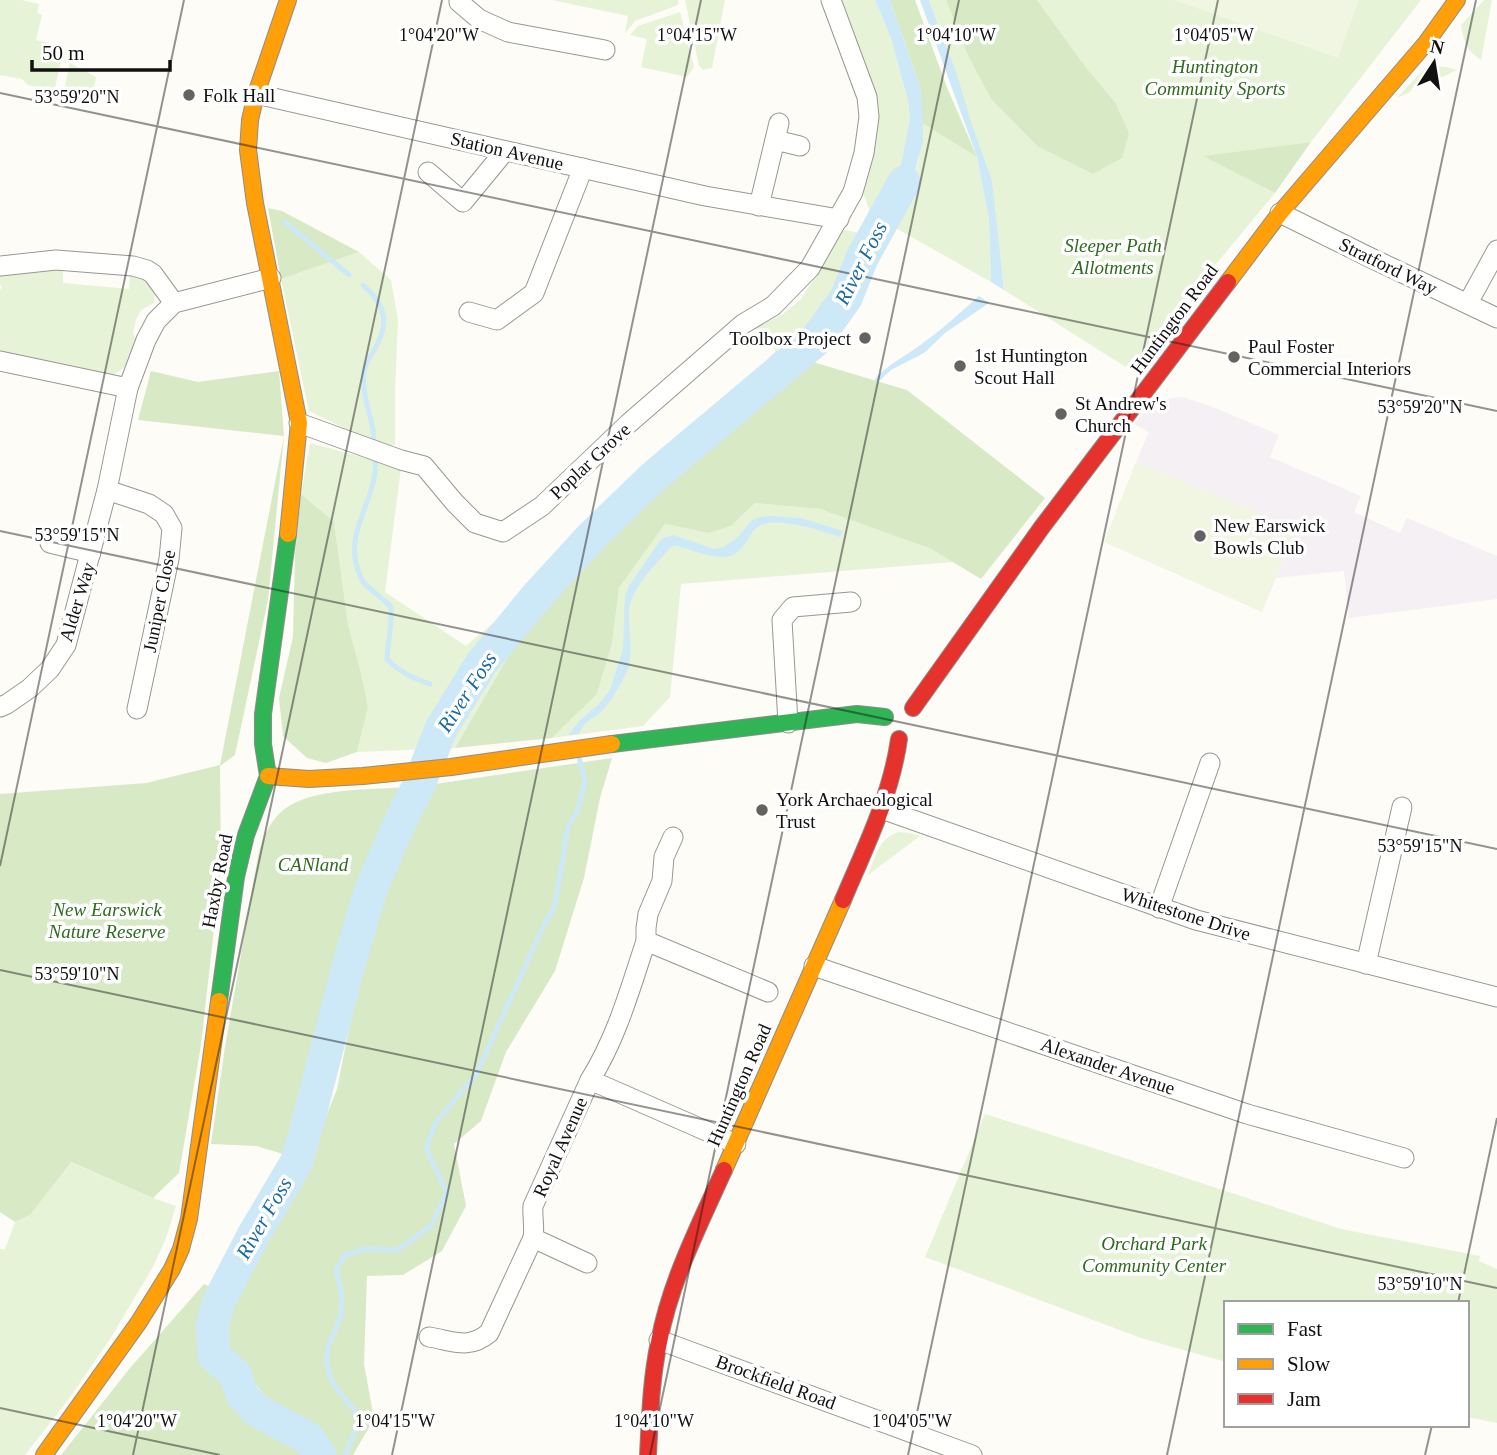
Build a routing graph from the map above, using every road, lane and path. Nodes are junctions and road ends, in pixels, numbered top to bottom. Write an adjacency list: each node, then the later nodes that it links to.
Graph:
1 (288, 0): 6 (street, Haxby Road)
2 (459, 0): 5 (street)
3 (831, 0): 13 (street)
4 (1457, 0): 12 (street, Huntington Road)
5 (605, 50)
6 (256, 94): 8 (street, Station Avenue); 16 (street, Haxby Road)
7 (800, 146): 11 (street)
8 (505, 151): 9 (street, Station Avenue); 10 (street)
9 (583, 168): 11 (street, Station Avenue); 19 (street)
10 (428, 172)
11 (759, 206): 13 (street, Station Avenue)
12 (1280, 213): 18 (street, Stratford Way); 30 (street, Huntington Road)
13 (839, 219): 23 (street, Poplar Grove)
14 (1497, 250): 18 (street)
15 (0, 266): 17 (street)
16 (271, 278): 17 (street); 23 (street, Haxby Road)
17 (174, 303): 22 (street, Alder Way)
18 (1468, 303): 20 (street, Stratford Way)
19 (469, 312)
20 (1497, 318)
21 (0, 361): 22 (street)
22 (128, 388): 24 (street, Alder Way)
23 (299, 424): 34 (street, Haxby Road)
24 (107, 490): 26 (street, Alder Way); 29 (street, Juniper Close)
25 (50, 542): 26 (street)
26 (91, 553): 28 (street, Alder Way)
27 (851, 602): 31 (street)
28 (0, 707)
29 (137, 709)
30 (897, 709): 31 (street); 32 (street); 32 (street)
31 (789, 723): 34 (street)
32 (910, 734): 36 (street, Huntington Road)
33 (1210, 763): 38 (street)
34 (268, 776): 51 (street, Haxby Road)
35 (1402, 807): 40 (street)
36 (882, 809): 38 (street, Whitestone Drive); 41 (street, Huntington Road)
37 (673, 837): 39 (street, Royal Avenue)
38 (1159, 908): 40 (street, Whitestone Drive)
39 (646, 941): 42 (street); 44 (street, Royal Avenue)
40 (1366, 964): 43 (street, Whitestone Drive)
41 (814, 966): 45 (street, Huntington Road); 46 (street, Alexander Avenue)
42 (768, 992)
43 (1497, 996)
44 (590, 1080): 45 (street); 47 (street, Royal Avenue)
45 (736, 1144): 50 (street, Huntington Road)
46 (1404, 1158)
47 (533, 1238): 48 (street); 49 (street, Royal Avenue)
48 (587, 1263)
49 (429, 1337)
50 (659, 1340): 52 (street, Huntington Road); 53 (street, Brockfield Road)
51 (44, 1455)
52 (648, 1455)
53 (972, 1455)

